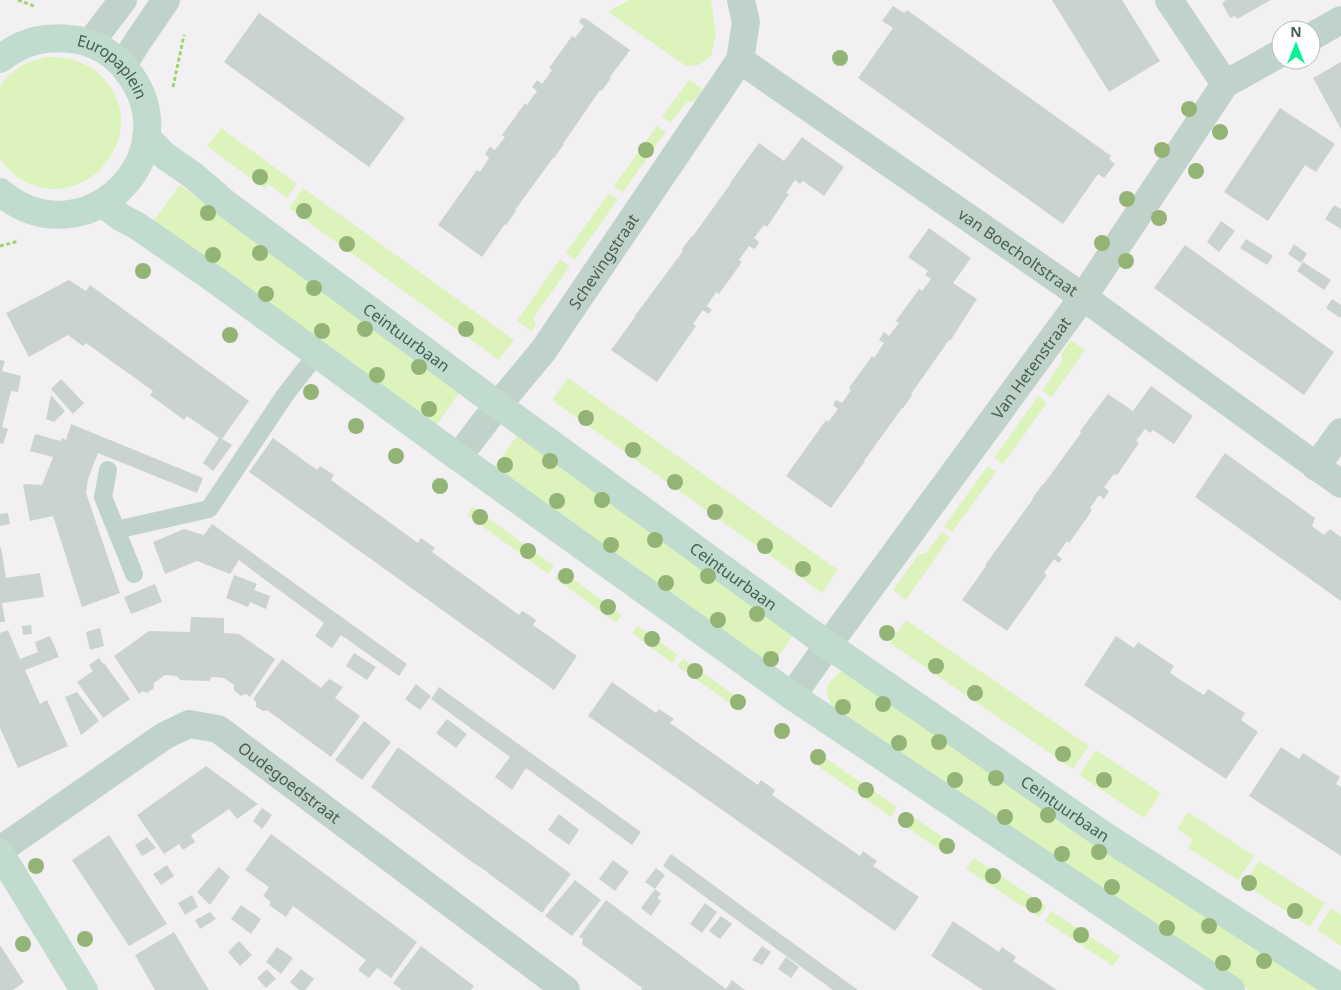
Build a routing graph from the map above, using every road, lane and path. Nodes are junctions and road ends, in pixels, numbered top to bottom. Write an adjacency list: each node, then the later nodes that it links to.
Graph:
1 (18, 0): 6 (path)
2 (123, 0): 10 (street)
3 (166, 0): 14 (street)
4 (741, 0): 13 (street)
5 (1169, 0): 15 (street)
6 (35, 6)
7 (1341, 20): 8 (street)
8 (1321, 31)
9 (184, 34): 16 (path)
10 (90, 43): 11 (street, Europaplein); 14 (street, Europaplein)
11 (4, 49)
12 (1271, 58): 15 (street, Van Hetenstraat)
13 (740, 60): 22 (street, van Boecholtstraat); 24 (street, Schevingstraat)
14 (123, 65): 17 (street, Europaplein)
15 (1224, 84): 22 (street, Van Hetenstraat)
16 (172, 96)
17 (146, 137): 19 (street, Europaplein); 24 (street, Ceintuurbaan)
18 (4, 202): 19 (street, Europaplein)
19 (102, 204): 23 (street)
20 (22, 240): 21 (path)
21 (0, 246)
22 (1083, 297): 27 (street, van Boecholtstraat); 32 (street, Van Hetenstraat)
23 (317, 354): 26 (street); 30 (lane)
24 (498, 405): 26 (street, Schevingstraat); 32 (street, Ceintuurbaan)
25 (1341, 432): 27 (street)
26 (458, 457): 33 (street)
27 (1316, 467): 29 (street, van Boecholtstraat)
28 (108, 470): 30 (lane)
29 (1341, 484)
30 (116, 530): 31 (lane)
31 (134, 574)
32 (828, 645): 33 (street, Van Hetenstraat); 35 (street, Ceintuurbaan)
33 (792, 696): 38 (street)
34 (0, 851): 36 (street); 37 (street, Oudegoedstraat)
35 (1341, 988)
36 (84, 990)
37 (566, 990)
38 (1231, 990)

